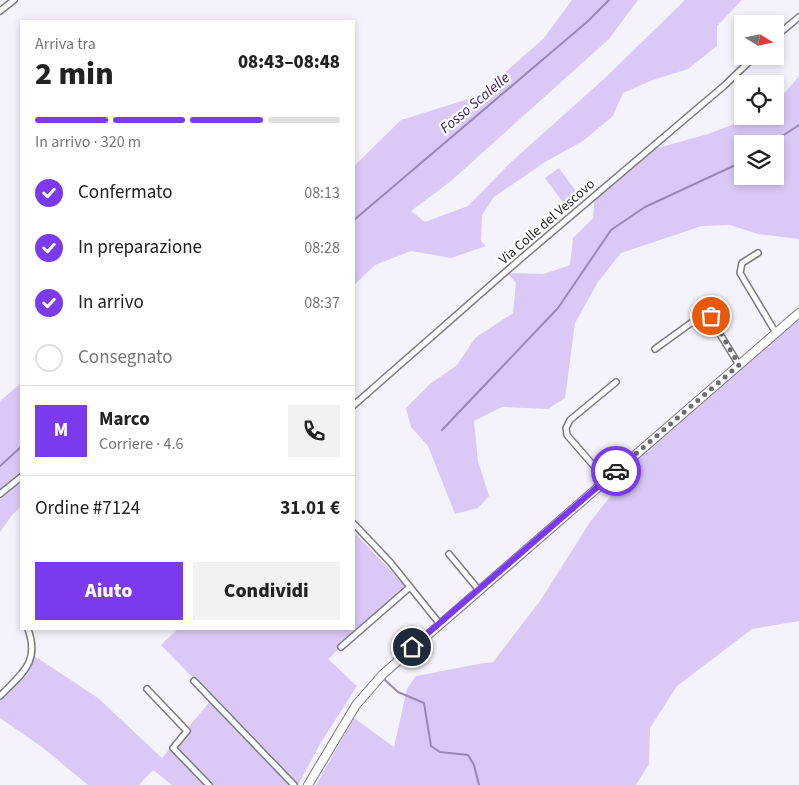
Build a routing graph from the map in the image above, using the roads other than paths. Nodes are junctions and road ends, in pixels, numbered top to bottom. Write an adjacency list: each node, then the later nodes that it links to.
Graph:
1 (14, 0): 2 (street)
2 (0, 12)
3 (799, 17): 4 (street)
4 (784, 30)
5 (746, 65): 12 (street, Via Colle del Vescovo)
6 (758, 253): 8 (street)
7 (799, 313): 8 (street)
8 (776, 333): 10 (street)
9 (655, 349): 10 (street)
10 (739, 365): 14 (street)
11 (616, 382): 14 (street)
12 (355, 404)
13 (20, 478): 15 (street)
14 (606, 480): 19 (street)
15 (0, 494)
16 (355, 525): 18 (street)
17 (449, 554): 19 (street)
18 (410, 587): 20 (street); 22 (street)
19 (478, 589): 20 (street)
20 (439, 623): 28 (street)
21 (28, 630): 25 (street)
22 (341, 647)
23 (194, 681): 27 (street)
24 (147, 689): 26 (street)
25 (0, 696)
26 (209, 785)
27 (294, 785)
28 (308, 785)

